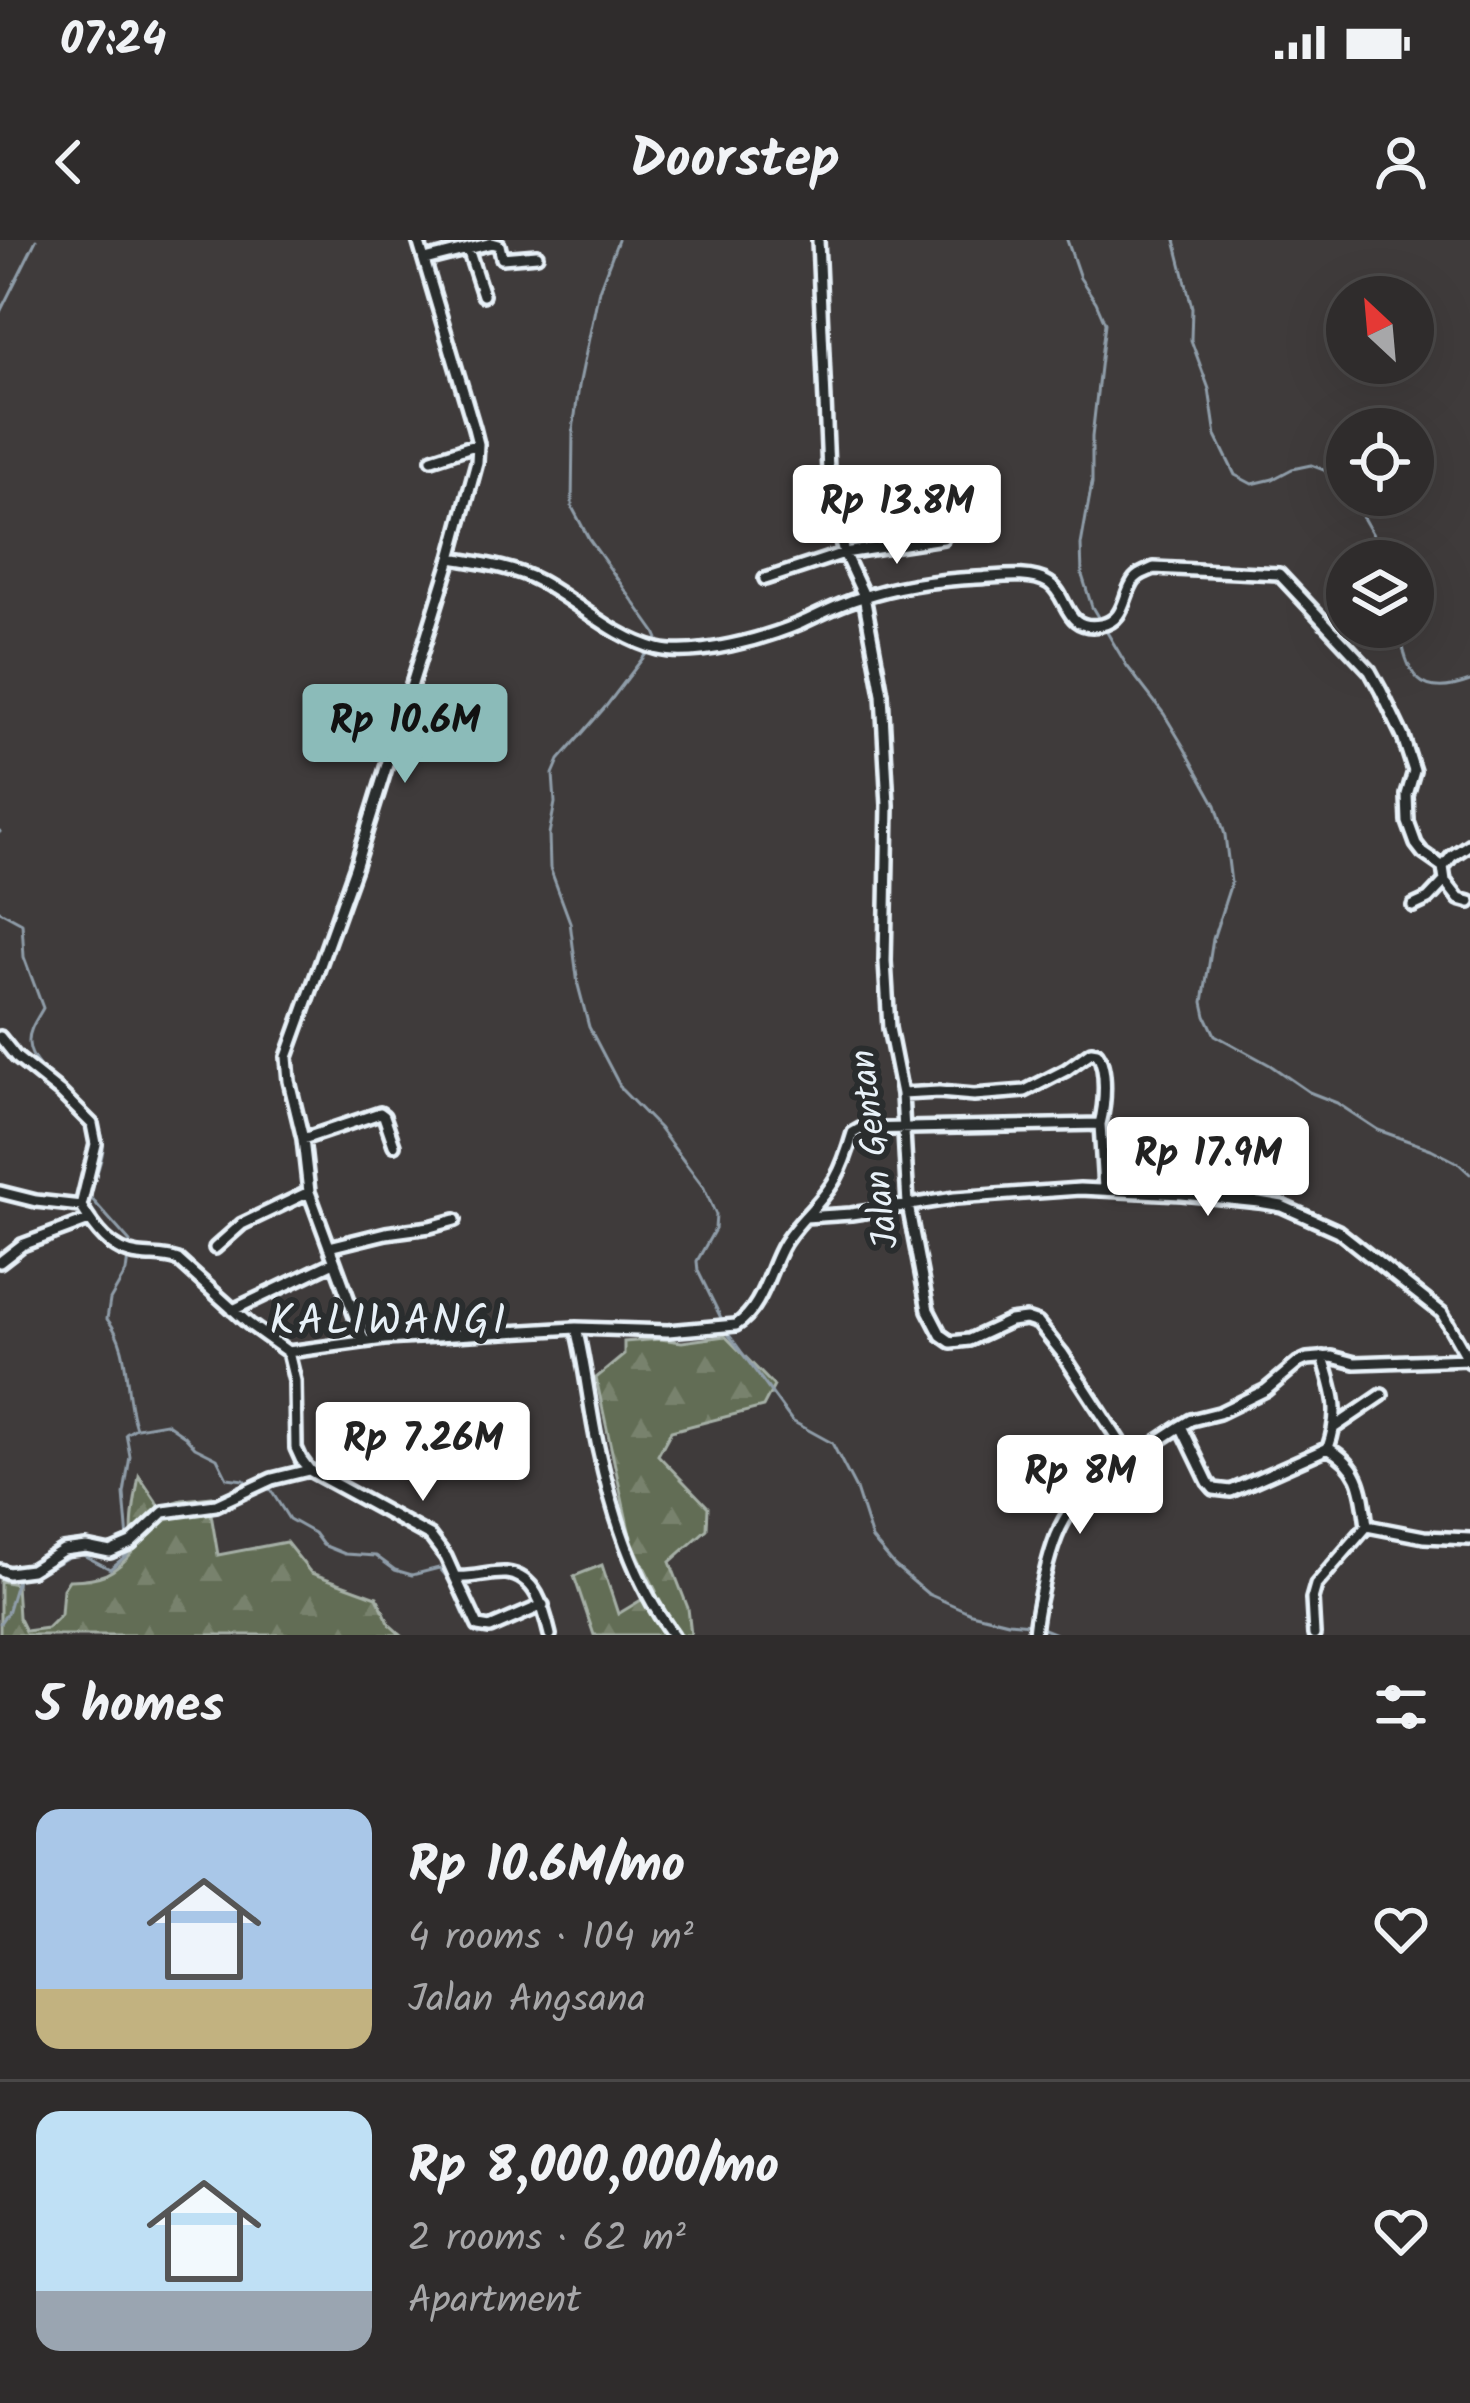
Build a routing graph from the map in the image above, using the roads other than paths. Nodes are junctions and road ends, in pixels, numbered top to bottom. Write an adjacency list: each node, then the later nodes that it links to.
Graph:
1 (418, 240): 5 (street)
2 (818, 240): 10 (street, Jalan Gentan)
3 (468, 249): 4 (street); 5 (street); 6 (street)
4 (537, 255)
5 (425, 260): 7 (street)
6 (483, 295)
7 (478, 444): 8 (street); 11 (street)
8 (433, 459)
9 (943, 538): 10 (street)
10 (844, 553): 12 (street); 13 (street, Jalan Gentan)
11 (451, 558): 13 (street); 23 (street)
12 (765, 579)
13 (864, 596): 15 (street); 20 (street, Jalan Gentan)
14 (1470, 844): 15 (street)
15 (1443, 867): 16 (street)
16 (1445, 881): 17 (street); 18 (street)
17 (1470, 902)
18 (1413, 906)
19 (0, 1037): 29 (street)
20 (902, 1094): 21 (street); 22 (street, Jalan Gentan)
21 (1100, 1124): 22 (street); 25 (street)
22 (904, 1127): 28 (street, Jalan Gentan); 30 (street)
23 (303, 1139): 24 (street); 27 (street)
24 (394, 1145)
25 (1104, 1188): 28 (street); 42 (street)
26 (0, 1192): 29 (street)
27 (310, 1192): 33 (street); 34 (street)
28 (908, 1205): 30 (street); 47 (street, Jalan Gentan)
29 (81, 1206): 31 (street)
30 (805, 1217): 38 (street)
31 (89, 1220): 35 (street); 37 (street)
32 (454, 1220): 33 (street)
33 (329, 1247): 36 (street)
34 (215, 1248)
35 (0, 1262)
36 (334, 1262): 37 (street); 39 (street)
37 (232, 1310): 40 (street)
38 (576, 1328): 39 (street); 56 (street)
39 (364, 1342): 40 (street)
40 (288, 1352): 48 (street)
41 (1323, 1357): 42 (street); 44 (street); 45 (street)
42 (1470, 1360)
43 (1382, 1395): 45 (street)
44 (1181, 1426): 46 (street); 47 (street)
45 (1335, 1427): 46 (street)
46 (1328, 1448): 49 (street)
47 (1131, 1459): 54 (street)
48 (309, 1470): 51 (street); 52 (street)
49 (1367, 1526): 50 (street); 57 (street)
50 (1470, 1539)
51 (0, 1570)
52 (455, 1577): 53 (street); 53 (street)
53 (543, 1605): 55 (street)
54 (1034, 1633)
55 (550, 1635)
56 (673, 1635)
57 (1314, 1635)

